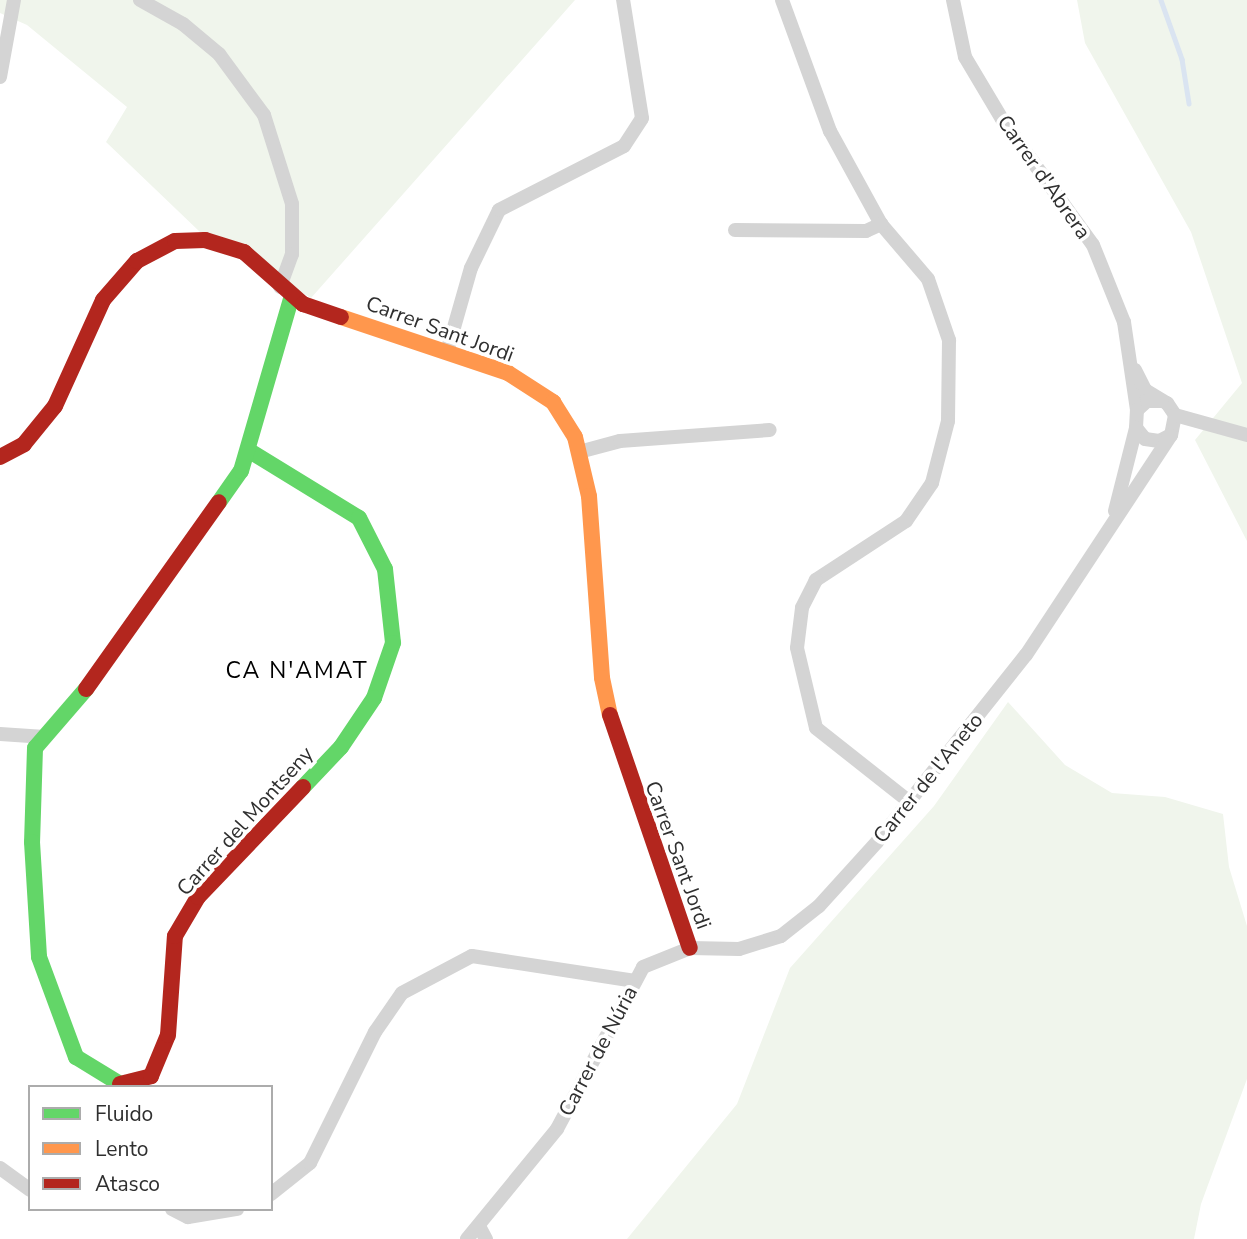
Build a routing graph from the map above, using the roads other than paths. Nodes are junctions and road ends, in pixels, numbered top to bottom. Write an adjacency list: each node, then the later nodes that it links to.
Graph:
1 (14, 0): 6 (street)
2 (140, 0): 9 (street)
3 (624, 0): 10 (street)
4 (782, 0): 7 (street)
5 (953, 0): 11 (street, Carrer d'Abrera)
6 (1, 74)
7 (881, 224): 8 (street); 25 (street)
8 (735, 230)
9 (286, 292): 10 (street, Carrer Sant Jordi); 19 (street, Carrer del Montseny); 21 (street, Carrer Sant Jordi)
10 (447, 352): 20 (street, Carrer Sant Jordi)
11 (1129, 356): 12 (street, Carrer d'Abrera); 13 (street, Carrer d'Abrera)
12 (1162, 401): 13 (street); 14 (street)
13 (1137, 410): 15 (street)
14 (1175, 415): 17 (street); 18 (street)
15 (1136, 428): 17 (street); 22 (street, Carrer de l'Aneto)
16 (770, 430): 20 (street)
17 (1171, 435): 22 (street, Carrer de l'Aneto)
18 (1247, 435)
19 (248, 450): 24 (street, Carrer del Montseny); 24 (street, Carrer del Montseny)
20 (579, 452): 26 (street, Carrer Sant Jordi)
21 (0, 457)
22 (1110, 528): 25 (street, Carrer de l'Aneto)
23 (0, 734): 24 (street)
24 (45, 737)
25 (911, 803): 26 (street, Carrer de l'Aneto)
26 (690, 948): 27 (street, Carrer de Núria)
27 (635, 981): 30 (street); 33 (street, Carrer de Núria)
28 (0, 1168): 29 (street)
29 (28, 1189)
30 (273, 1192)
31 (176, 1211): 32 (street)
32 (225, 1211)
33 (483, 1233): 34 (street, Carrer de Núria)
34 (467, 1239)

